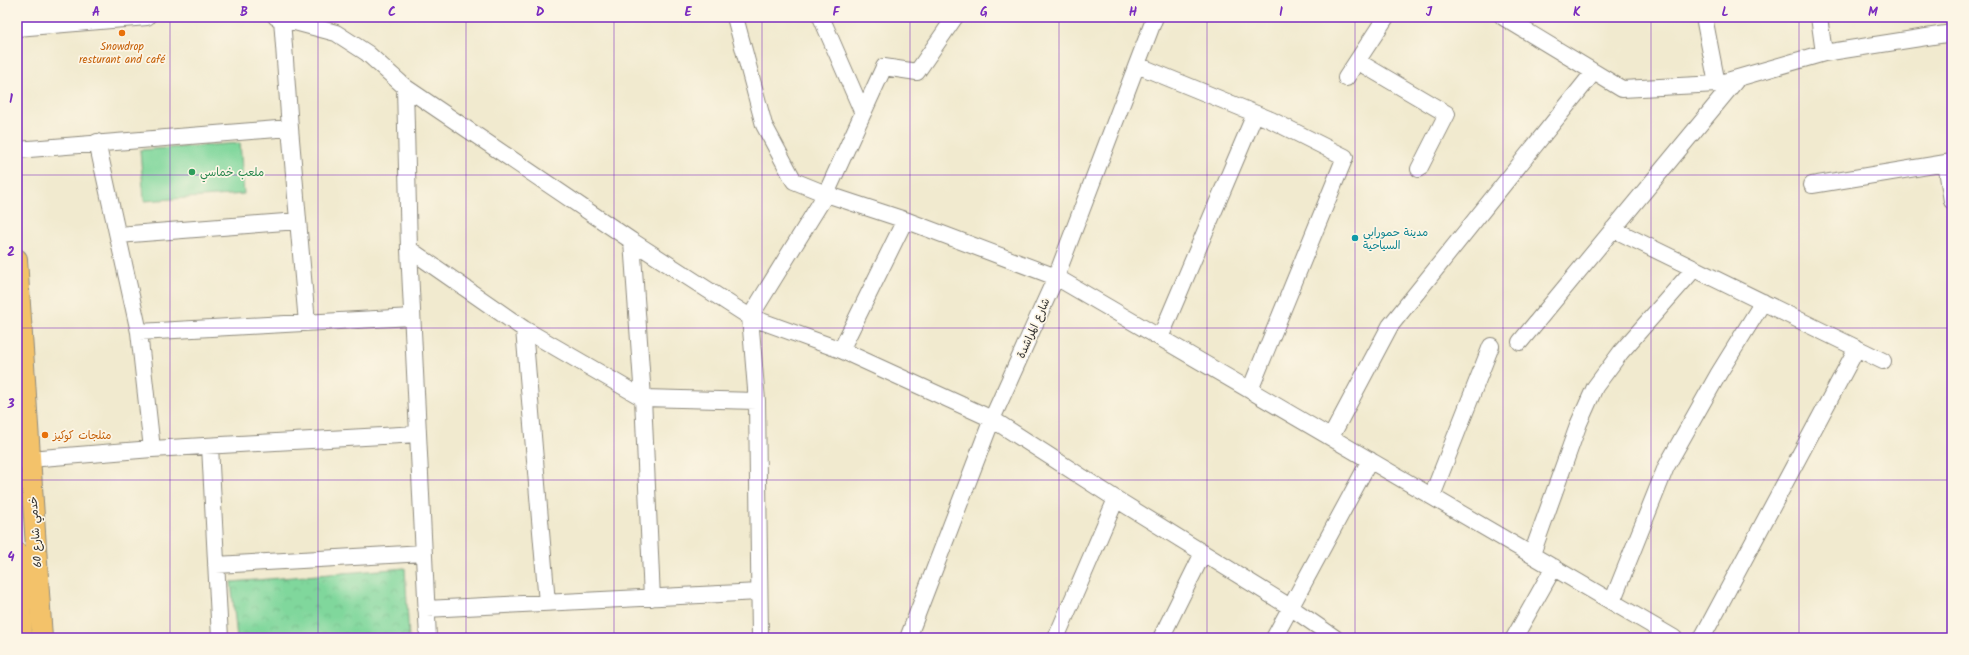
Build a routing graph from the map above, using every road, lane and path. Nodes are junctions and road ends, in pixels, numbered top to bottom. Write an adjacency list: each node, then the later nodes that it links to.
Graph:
1 (147, 17): 11 (street)
2 (735, 17): 29 (street)
3 (821, 17): 21 (street)
4 (955, 17): 21 (street)
5 (1155, 17): 15 (street, شارع المراشدة)
6 (1386, 17): 14 (street)
7 (1503, 17): 16 (street)
8 (1704, 17): 19 (street)
9 (1819, 17): 13 (street)
10 (279, 18): 20 (street); 23 (street)
11 (17, 28)
12 (1952, 33): 13 (street)
13 (1824, 53): 18 (street)
14 (1357, 61): 17 (street); 27 (street)
15 (1138, 64): 22 (street); 39 (street, شارع المراشدة)
16 (1593, 73): 19 (street); 57 (street)
17 (1346, 78)
18 (1738, 78): 19 (street); 33 (street)
19 (1717, 84)
20 (405, 87): 35 (street); 36 (street)
21 (862, 111): 29 (street)
22 (1255, 114): 46 (street); 52 (street)
23 (290, 128): 24 (street); 31 (street)
24 (97, 142): 25 (street); 34 (street)
25 (17, 150)
26 (1949, 163): 28 (street); 30 (street)
27 (1419, 169)
28 (1812, 185)
29 (826, 194): 32 (street); 42 (street)
30 (1952, 201)
31 (298, 220): 34 (street); 43 (street)
32 (905, 220): 39 (street); 50 (street)
33 (1613, 229): 38 (street); 47 (street)
34 (118, 235): 45 (street)
35 (632, 241): 42 (street); 53 (street)
36 (409, 249): 41 (street); 44 (street)
37 (17, 259): 60 (main road, خدمي شارع 60)
38 (1694, 269): 40 (street); 67 (street)
39 (1056, 276): 46 (street); 55 (street, شارع المراشدة)
40 (1763, 302): 49 (street); 73 (street)
41 (412, 317): 43 (street); 56 (street)
42 (750, 317): 50 (street); 54 (street)
43 (307, 323): 45 (street)
44 (524, 329): 53 (street); 74 (street)
45 (139, 332): 59 (street)
46 (1160, 338): 52 (street)
47 (1520, 342)
48 (1491, 346): 62 (street)
49 (1857, 348): 51 (street); 90 (street)
50 (841, 350): 55 (street)
51 (1884, 361)
52 (1250, 390): 57 (street)
53 (643, 398): 54 (street); 72 (street)
54 (757, 402): 70 (street)
55 (992, 419): 63 (street); 83 (street, شارع المراشدة)
56 (418, 434): 58 (street); 64 (street)
57 (1331, 437): 61 (street)
58 (210, 446): 59 (street); 68 (street)
59 (152, 449): 60 (street)
60 (24, 459): 79 (main road, خدمي شارع 60)
61 (1370, 460): 62 (street); 75 (street)
62 (1432, 496): 67 (street)
63 (1116, 499): 65 (street); 84 (street)
64 (424, 553): 68 (street); 76 (street)
65 (1203, 553): 75 (street); 85 (street)
66 (17, 554): 71 (highway)
67 (1532, 554): 69 (street)
68 (216, 566): 80 (street)
69 (1554, 568): 73 (street); 88 (street)
70 (759, 592): 72 (street); 82 (street)
71 (18, 593): 78 (highway)
72 (652, 598): 74 (street)
73 (1612, 602): 77 (street)
74 (547, 603): 76 (street)
75 (1290, 607): 86 (street); 87 (street)
76 (426, 609): 81 (street)
77 (1652, 632): 89 (street)
78 (21, 638)
79 (42, 638)
80 (220, 638)
81 (428, 638)
82 (760, 638)
83 (908, 638)
84 (1056, 638)
85 (1161, 638)
86 (1274, 638)
87 (1335, 638)
88 (1514, 638)
89 (1674, 638)
90 (1702, 638)

